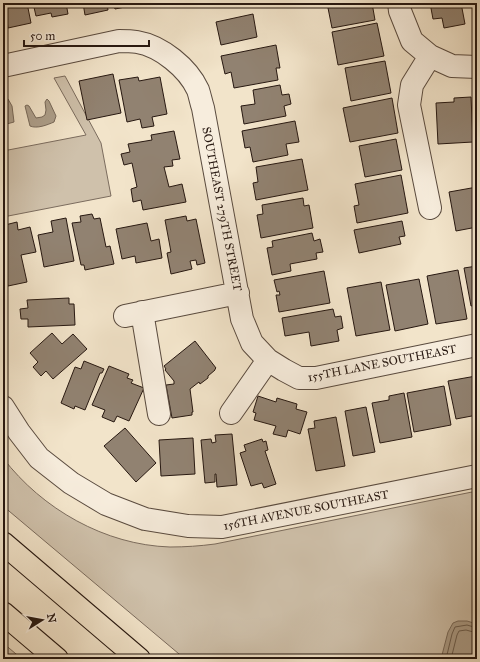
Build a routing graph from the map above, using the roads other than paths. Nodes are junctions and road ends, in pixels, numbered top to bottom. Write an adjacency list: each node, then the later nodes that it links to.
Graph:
1 (399, 3): 2 (street)
2 (430, 56): 4 (street); 5 (street)
3 (3, 66): 6 (street, SOUTHEAST 279TH STREET)
4 (477, 67)
5 (430, 208)
6 (238, 293): 8 (street, SOUTHEAST 279TH STREET); 10 (street)
7 (477, 345): 8 (street, 155TH LANE SOUTHEAST)
8 (268, 360): 11 (street)
9 (3, 407): 12 (street, 156TH AVENUE SOUTHEAST)
10 (159, 414)
11 (231, 414)
12 (477, 476)
13 (3, 544): 16 (highway)
14 (3, 613): 15 (highway)
15 (57, 659)
16 (139, 659)

